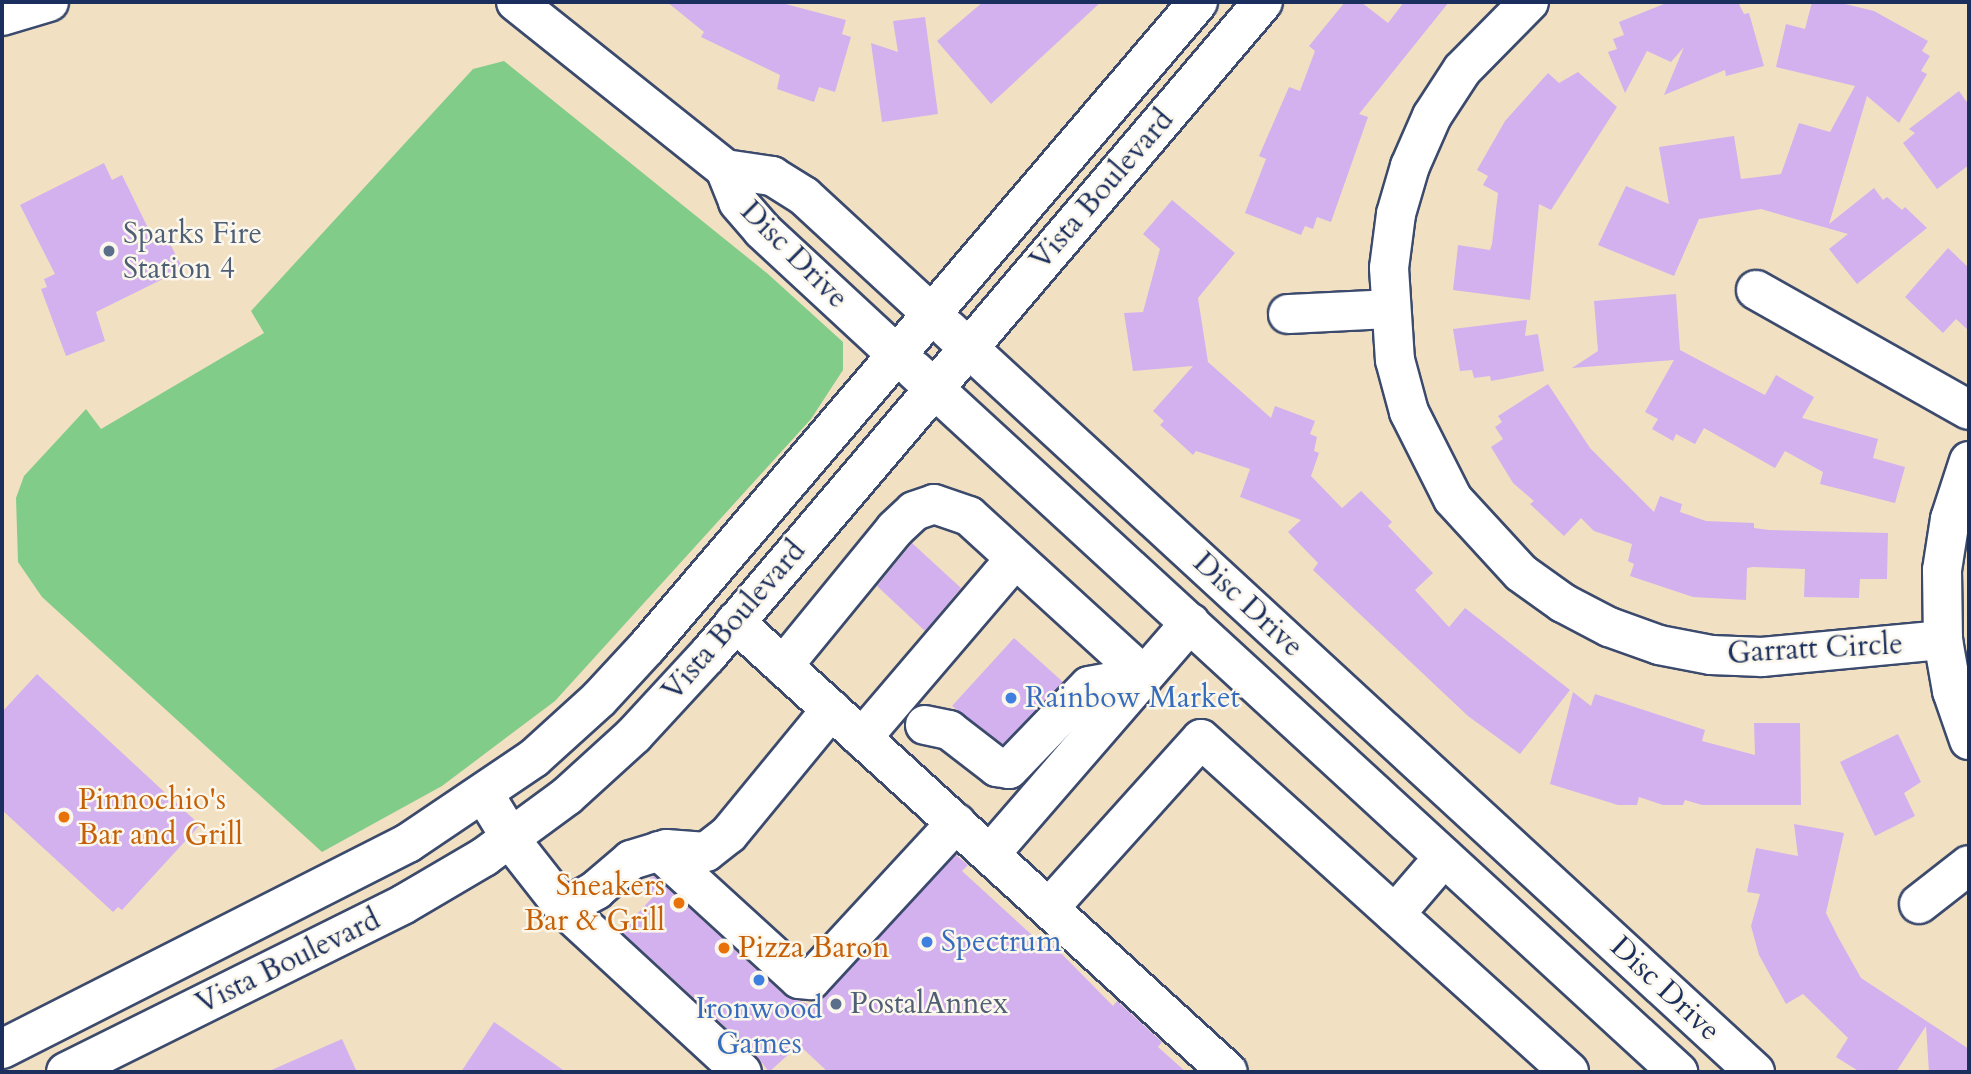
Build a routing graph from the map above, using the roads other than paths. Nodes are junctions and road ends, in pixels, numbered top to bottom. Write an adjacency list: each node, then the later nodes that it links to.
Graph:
1 (49, 2): 6 (main road)
2 (516, 2): 7 (main road, Disc Drive)
3 (1198, 2): 10 (main road, Vista Boulevard)
4 (1264, 2): 12 (main road, Vista Boulevard)
5 (1529, 2): 9 (main road, Garratt Circle)
6 (2, 16)
7 (725, 169): 10 (main road, Disc Drive); 13 (main road, Disc Drive)
8 (1756, 290): 15 (main road)
9 (1389, 309): 11 (main road); 20 (main road, Garratt Circle)
10 (932, 314): 12 (main road, Disc Drive); 13 (main road, Vista Boulevard)
11 (1288, 314)
12 (968, 348): 14 (main road, Vista Boulevard); 46 (main road, Disc Drive)
13 (897, 355): 14 (main road, Disc Drive); 28 (main road, Vista Boulevard)
14 (933, 388): 18 (main road, Vista Boulevard); 19 (main road, Disc Drive)
15 (1969, 410)
16 (1969, 461): 20 (main road)
17 (1014, 560): 21 (main road); 22 (main road); 23 (main road)
18 (735, 622): 21 (main road); 31 (main road, Vista Boulevard)
19 (1190, 623): 22 (main road); 34 (main road, Disc Drive)
20 (1943, 640): 27 (main road)
21 (783, 666): 24 (main road)
22 (1144, 676): 25 (main road); 29 (main road)
23 (895, 698): 25 (main road); 26 (main road)
24 (831, 710): 26 (main road); 32 (main road)
25 (925, 725): 29 (main road)
26 (862, 738): 30 (main road)
27 (1969, 740)
28 (484, 793): 31 (main road); 40 (main road, Vista Boulevard)
29 (1024, 815): 33 (main road)
30 (956, 823): 32 (main road); 33 (main road)
31 (511, 837): 37 (main road); 41 (main road, Vista Boulevard)
32 (659, 850): 37 (main road)
33 (990, 854): 38 (main road)
34 (1444, 857): 39 (main road); 45 (main road, Disc Drive)
35 (1969, 865): 36 (main road)
36 (1919, 904)
37 (564, 908): 42 (main road)
38 (1049, 908): 39 (main road); 43 (main road)
39 (1395, 914): 44 (main road)
40 (2, 1049)
41 (66, 1072)
42 (741, 1072)
43 (1228, 1072)
44 (1569, 1072)
45 (1678, 1072)
46 (1755, 1072)

